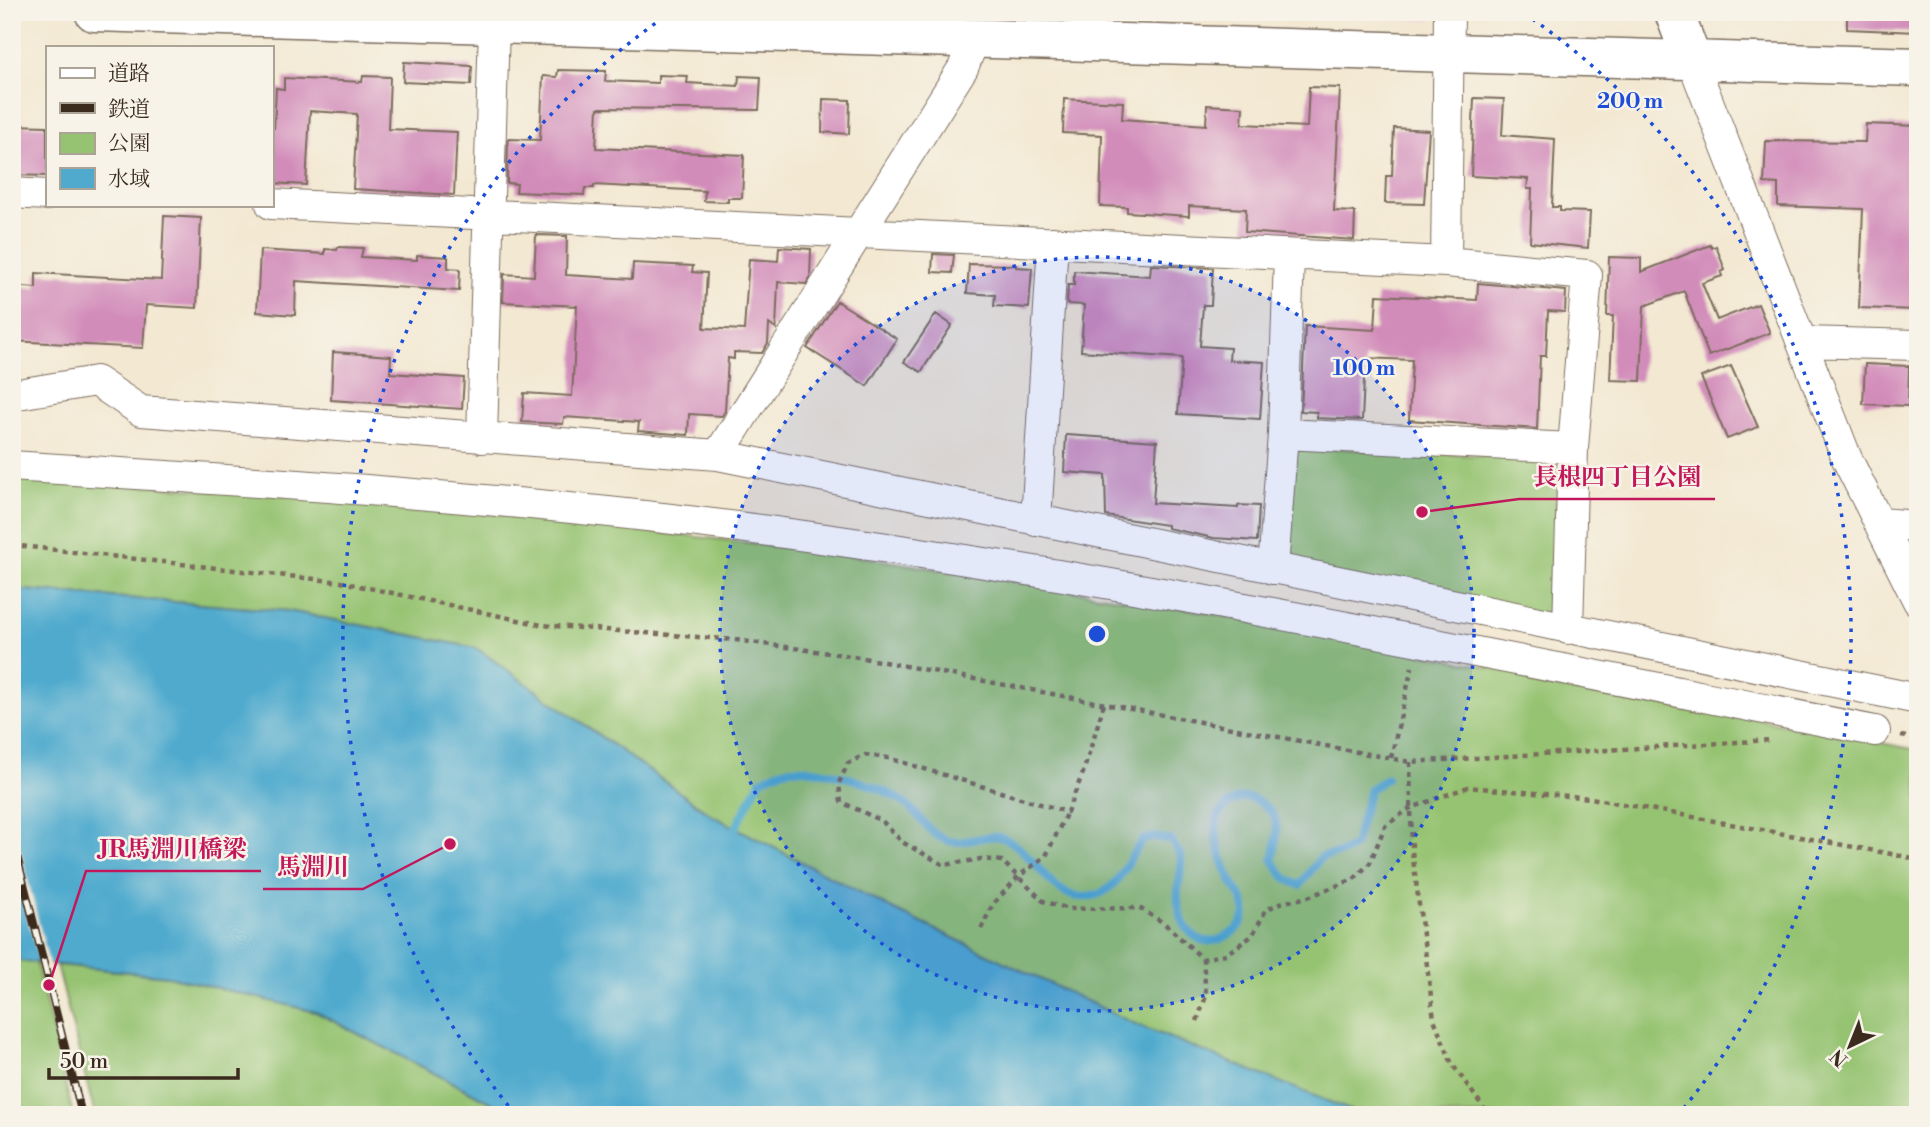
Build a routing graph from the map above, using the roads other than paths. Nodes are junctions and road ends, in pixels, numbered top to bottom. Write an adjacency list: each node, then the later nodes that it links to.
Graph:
1 (94, 12): 4 (street)
2 (1449, 12): 6 (street)
3 (1674, 12): 7 (street)
4 (498, 19): 5 (street); 12 (street)
5 (974, 40): 6 (street); 13 (street)
6 (1448, 53): 7 (street); 16 (street)
7 (1692, 60): 8 (street); 17 (street)
8 (1918, 67)
9 (12, 193): 10 (street)
10 (46, 194)
11 (273, 204): 12 (street)
12 (488, 214): 13 (street); 21 (street)
13 (859, 236): 14 (street); 23 (street)
14 (1053, 242): 15 (street); 25 (street)
15 (1289, 257): 16 (street); 20 (street)
16 (1446, 262): 22 (street)
17 (1803, 342): 18 (street); 26 (street)
18 (1918, 345)
19 (12, 395): 21 (street)
20 (1283, 434): 22 (street); 28 (street)
21 (482, 438): 23 (street)
22 (1573, 448): 30 (street)
23 (719, 455): 25 (street)
24 (12, 466): 32 (street)
25 (1036, 521): 28 (street)
26 (1880, 523): 27 (street); 29 (street)
27 (1918, 526)
28 (1273, 569): 30 (street)
29 (1918, 601)
30 (1568, 629): 31 (street)
31 (1918, 699)
32 (1875, 732)

